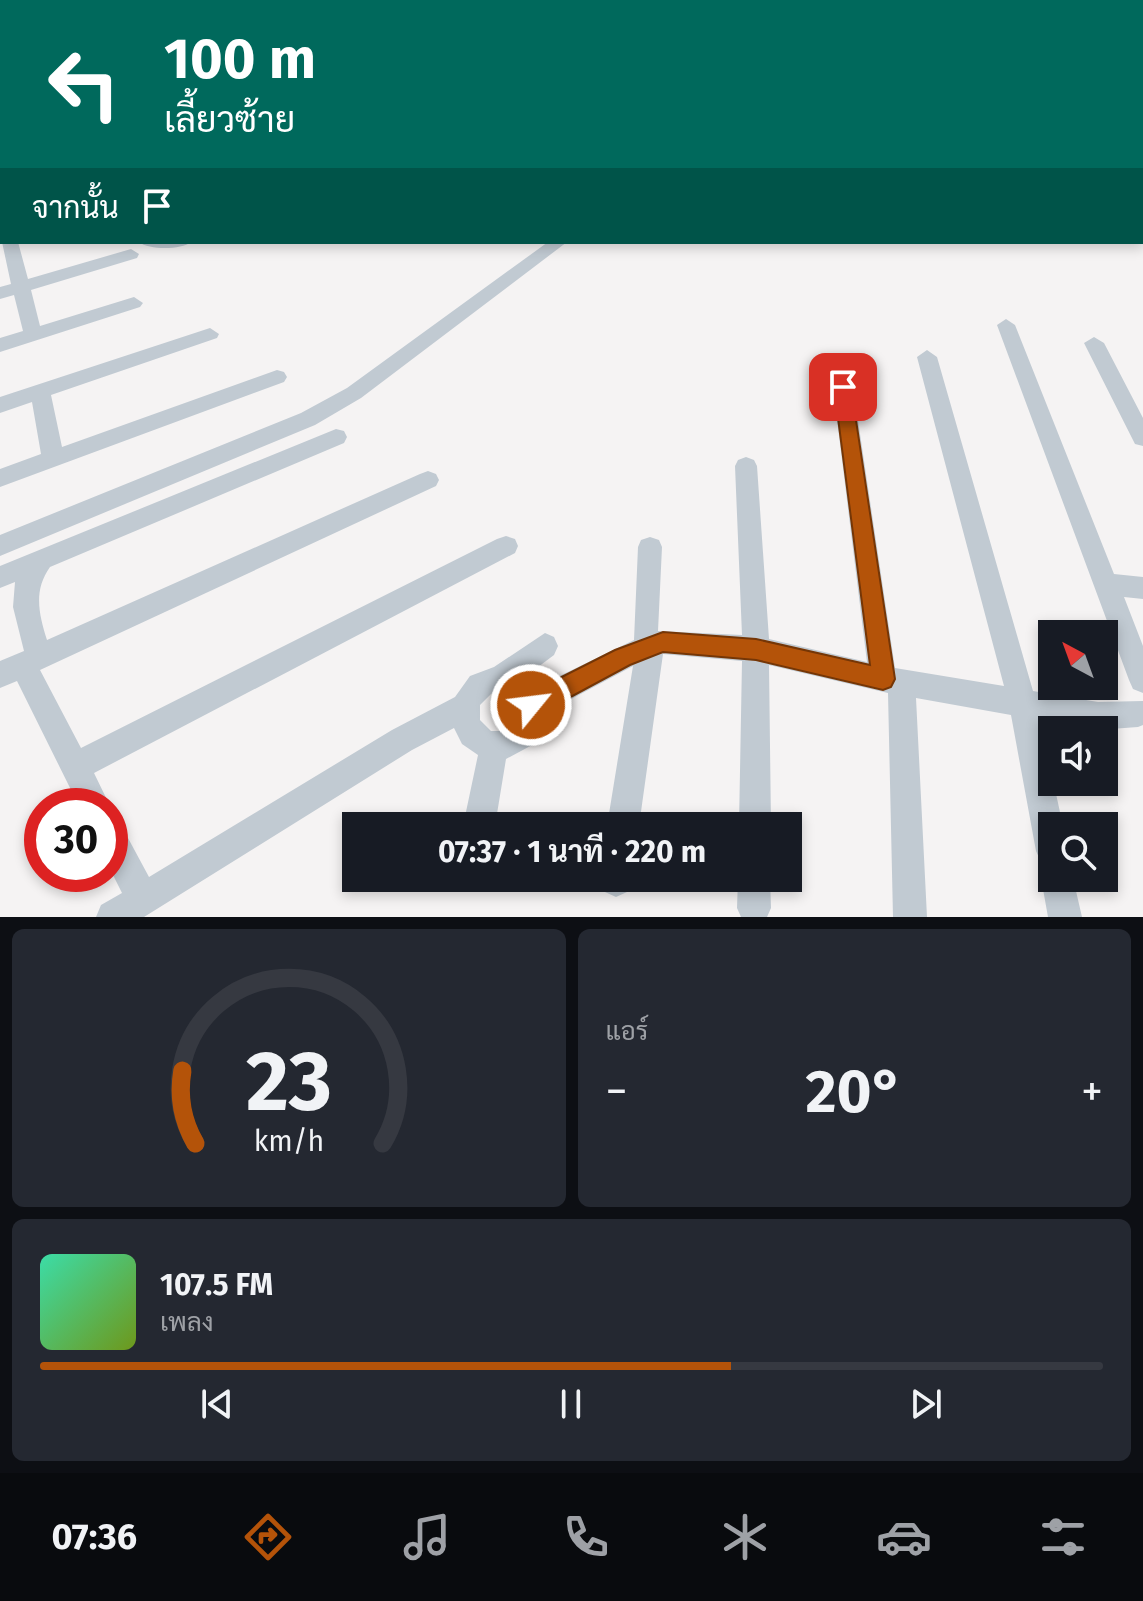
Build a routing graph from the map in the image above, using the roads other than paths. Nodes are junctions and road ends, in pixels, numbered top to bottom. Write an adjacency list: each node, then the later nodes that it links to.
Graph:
1 (10, 244): 4 (street)
2 (556, 244): 23 (street)
3 (131, 254): 4 (street)
4 (21, 286): 5 (street); 9 (street)
5 (0, 293)
6 (134, 303): 9 (street)
7 (1006, 325): 28 (street)
8 (210, 334): 15 (street)
9 (33, 335): 11 (street)
10 (1094, 343): 18 (street)
11 (0, 345)
12 (927, 357): 37 (street)
13 (277, 377): 19 (street)
14 (843, 387): 35 (street)
15 (40, 391): 16 (street); 19 (street)
16 (0, 405)
17 (336, 437): 26 (street)
18 (1143, 438)
19 (53, 459): 21 (street)
20 (746, 466): 32 (street)
21 (0, 478)
22 (428, 480): 33 (street)
23 (0, 546)
24 (506, 546): 42 (street)
25 (650, 547): 31 (street)
26 (42, 560): 27 (street); 33 (street)
27 (0, 577)
28 (1106, 584): 29 (street); 36 (street)
29 (1143, 588)
30 (545, 646): 34 (street)
31 (649, 647): 32 (street); 38 (street); 45 (street)
32 (756, 649): 35 (street); 46 (street)
33 (21, 666): 42 (street)
34 (499, 680): 38 (street); 39 (street)
35 (892, 680): 37 (street); 50 (street)
36 (1143, 682): 40 (street)
37 (1022, 701): 40 (street); 47 (street)
38 (531, 705): 41 (street)
39 (465, 707): 41 (street); 49 (street)
40 (1141, 716)
41 (494, 746): 44 (street)
42 (75, 767): 43 (street)
43 (86, 788)
44 (482, 812)
45 (625, 812)
46 (755, 812)
47 (1044, 812)
48 (1060, 892): 51 (street)
49 (125, 911)
50 (910, 917)
51 (1065, 917)

